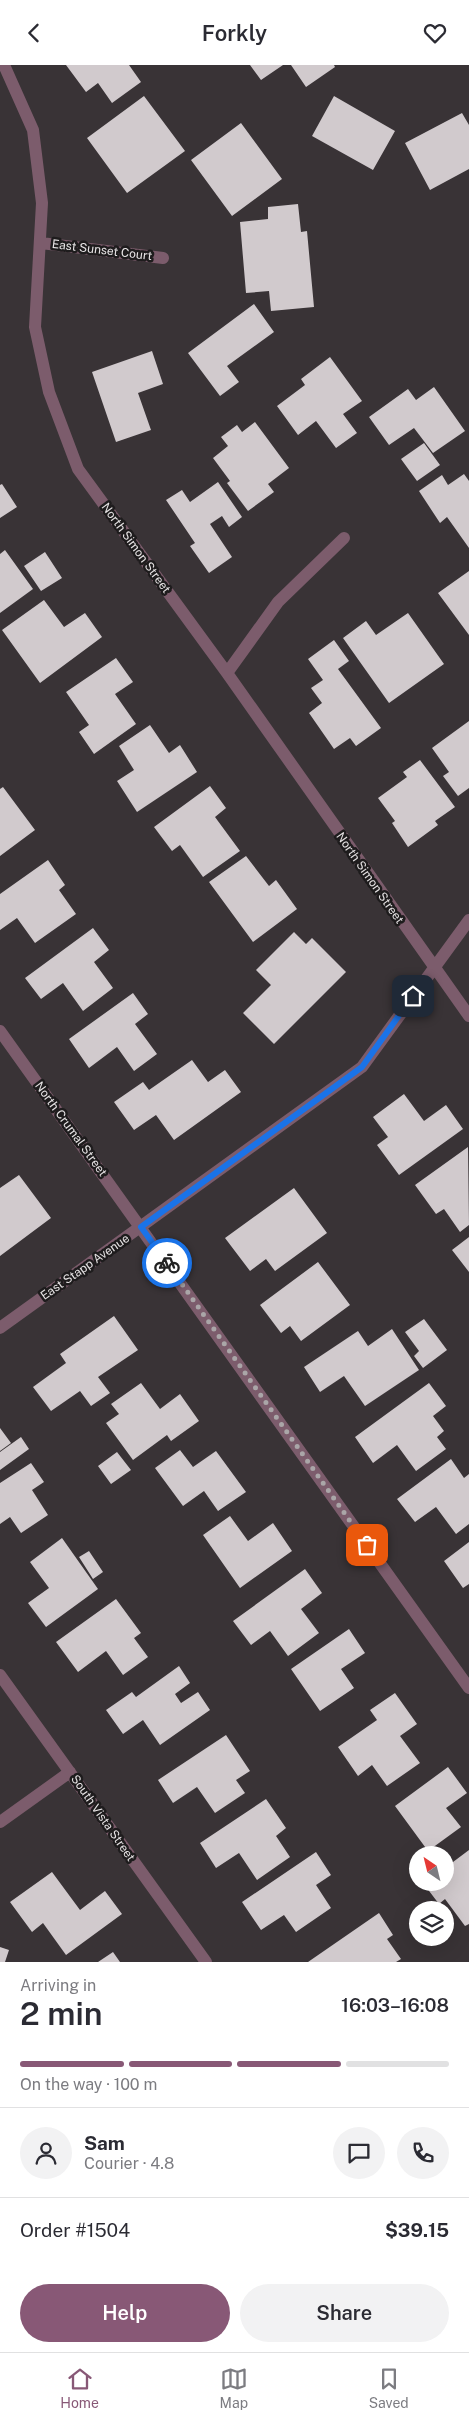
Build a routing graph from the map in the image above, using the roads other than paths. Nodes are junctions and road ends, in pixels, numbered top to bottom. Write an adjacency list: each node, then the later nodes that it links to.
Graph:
1 (4, 65): 2 (street, North Simon Street)
2 (41, 243): 3 (street, East Sunset Court); 5 (street, North Simon Street)
3 (163, 258)
4 (344, 538): 5 (street)
5 (227, 673): 7 (street, North Simon Street)
6 (469, 919): 7 (street, East Stapp Avenue)
7 (434, 968): 8 (street, North Simon Street); 10 (street, East Stapp Avenue)
8 (469, 1016)
9 (0, 1031): 10 (street, North Crumal Street)
10 (141, 1227): 11 (street, East Stapp Avenue); 13 (street, North Crumal Street)
11 (0, 1328)
12 (0, 1675): 14 (street, South Vista Street)
13 (469, 1688)
14 (70, 1771): 15 (street); 16 (street, South Vista Street)
15 (0, 1822)
16 (206, 1962)

